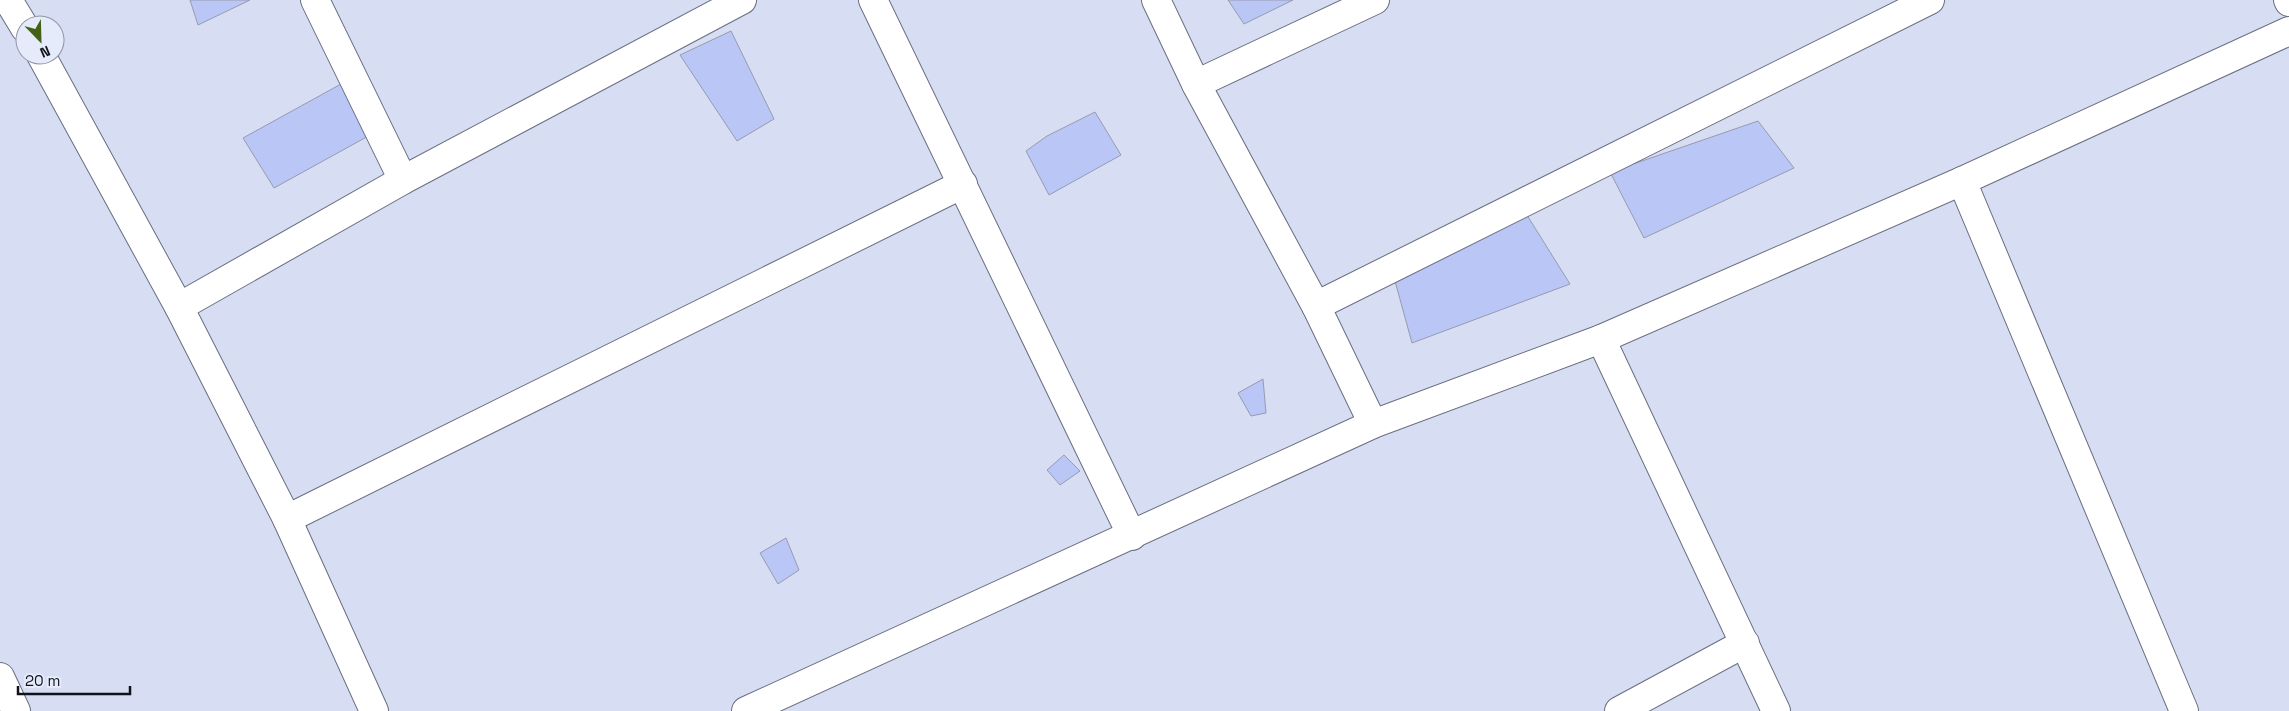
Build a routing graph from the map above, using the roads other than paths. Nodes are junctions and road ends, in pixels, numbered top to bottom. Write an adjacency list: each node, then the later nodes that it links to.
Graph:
1 (8, 0): 8 (street)
2 (315, 0): 12 (street)
3 (742, 0): 12 (street)
4 (873, 0): 14 (street)
5 (1156, 0): 11 (street)
6 (1375, 0): 11 (street)
7 (1930, 0): 15 (street)
8 (17, 15)
9 (2289, 31): 13 (street)
10 (46, 65): 16 (street)
11 (1196, 84): 15 (street)
12 (403, 180): 16 (street)
13 (1962, 180): 17 (street); 28 (street)
14 (963, 184): 19 (street); 20 (street)
15 (1316, 306): 18 (street)
16 (179, 307): 19 (street)
17 (1601, 339): 18 (street); 21 (street)
18 (1373, 424): 20 (street)
19 (288, 519): 24 (street)
20 (1132, 536): 25 (street)
21 (1745, 643): 26 (street); 27 (street)
22 (0, 678): 23 (street)
23 (16, 711)
24 (374, 711)
25 (746, 711)
26 (1619, 711)
27 (1776, 711)
28 (2184, 711)

